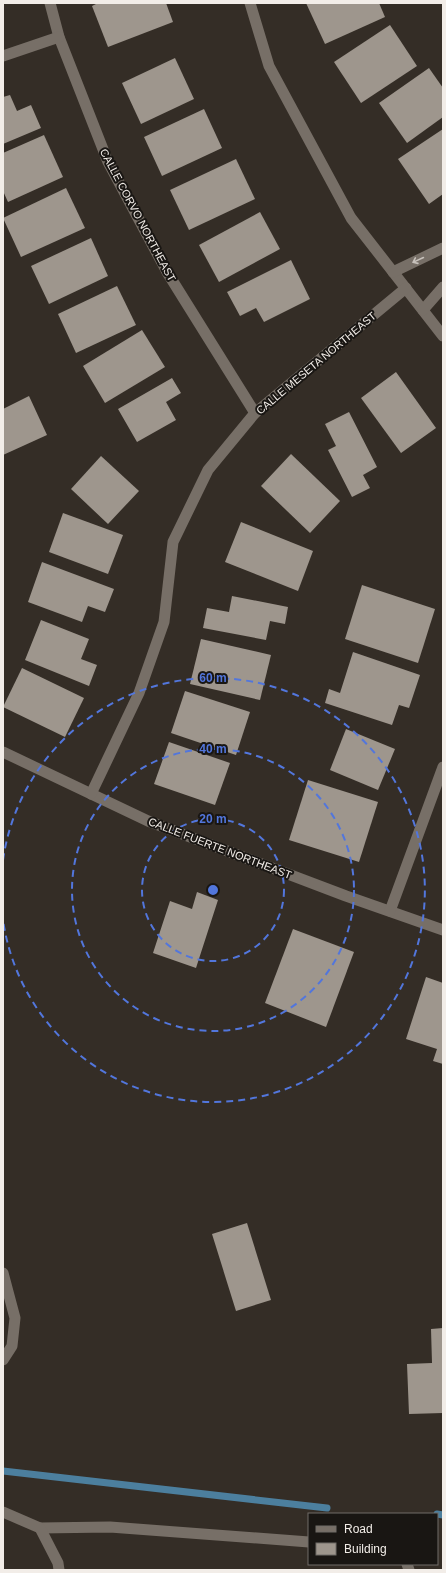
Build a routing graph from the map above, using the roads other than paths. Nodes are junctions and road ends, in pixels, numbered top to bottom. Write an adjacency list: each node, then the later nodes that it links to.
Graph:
1 (50, 3): 3 (street, CALLE CORVO NORTHEAST)
2 (250, 3): 6 (street)
3 (59, 37): 4 (street); 11 (street, CALLE CORVO NORTHEAST)
4 (3, 56)
5 (443, 248): 6 (street, one-way to 6)
6 (393, 272): 8 (street)
7 (443, 287): 9 (street)
8 (406, 288): 9 (street); 11 (street, CALLE MESETA NORTHEAST)
9 (423, 310): 10 (street)
10 (443, 336)
11 (256, 413): 14 (street, CALLE MESETA NORTHEAST)
12 (3, 752): 14 (street, CALLE FUERTE NORTHEAST)
13 (443, 767): 15 (street)
14 (91, 794): 15 (street, CALLE FUERTE NORTHEAST)
15 (390, 911): 16 (street, CALLE FUERTE NORTHEAST)
16 (443, 930)
17 (3, 1273): 18 (street)
18 (3, 1360)
19 (3, 1512): 20 (street)
20 (40, 1528): 21 (street); 22 (street)
21 (308, 1542)
22 (59, 1570)

